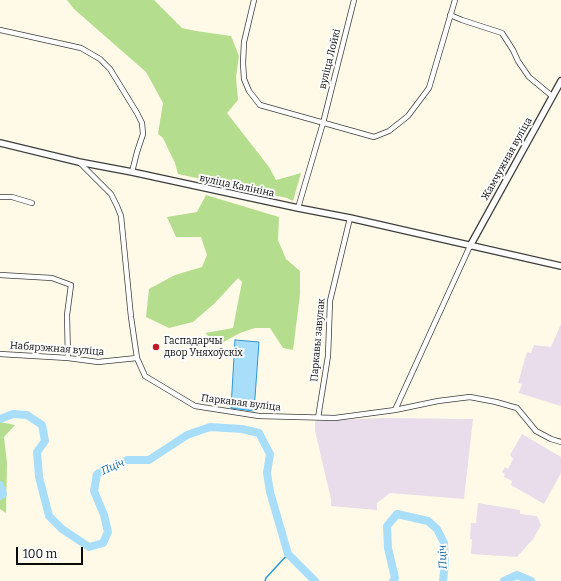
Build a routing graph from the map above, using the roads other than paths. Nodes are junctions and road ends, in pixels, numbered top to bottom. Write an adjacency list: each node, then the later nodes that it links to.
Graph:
1 (254, 0): 8 (street)
2 (354, 0): 8 (street, вуліца Лойкі)
3 (455, 0): 4 (street)
4 (450, 15): 7 (street); 8 (street)
5 (0, 30): 11 (street)
6 (561, 81): 7 (street, Жамчужная вуліца)
7 (552, 96): 16 (street, Жамчужная вуліца)
8 (323, 123): 14 (street, вуліца Лойкі)
9 (0, 143): 10 (street, вуліца Калініна)
10 (79, 162): 11 (street, вуліца Калініна); 21 (street, Паркавая вуліца)
11 (132, 172): 14 (street, вуліца Калініна)
12 (0, 197): 13 (street)
13 (32, 203)
14 (298, 208): 15 (street, вуліца Калініна)
15 (350, 218): 16 (street, вуліца Калініна); 23 (street, Паркавы завулак)
16 (470, 246): 17 (street, вуліца Калініна); 22 (street)
17 (561, 266)
18 (0, 275): 20 (street)
19 (0, 354): 20 (street, Набярэжная вуліца)
20 (68, 358): 21 (street, Набярэжная вуліца)
21 (137, 358): 23 (street, Паркавая вуліца)
22 (395, 410): 23 (street, Паркавая вуліца); 24 (street, Паркавая вуліца)
23 (318, 418)
24 (561, 442)

